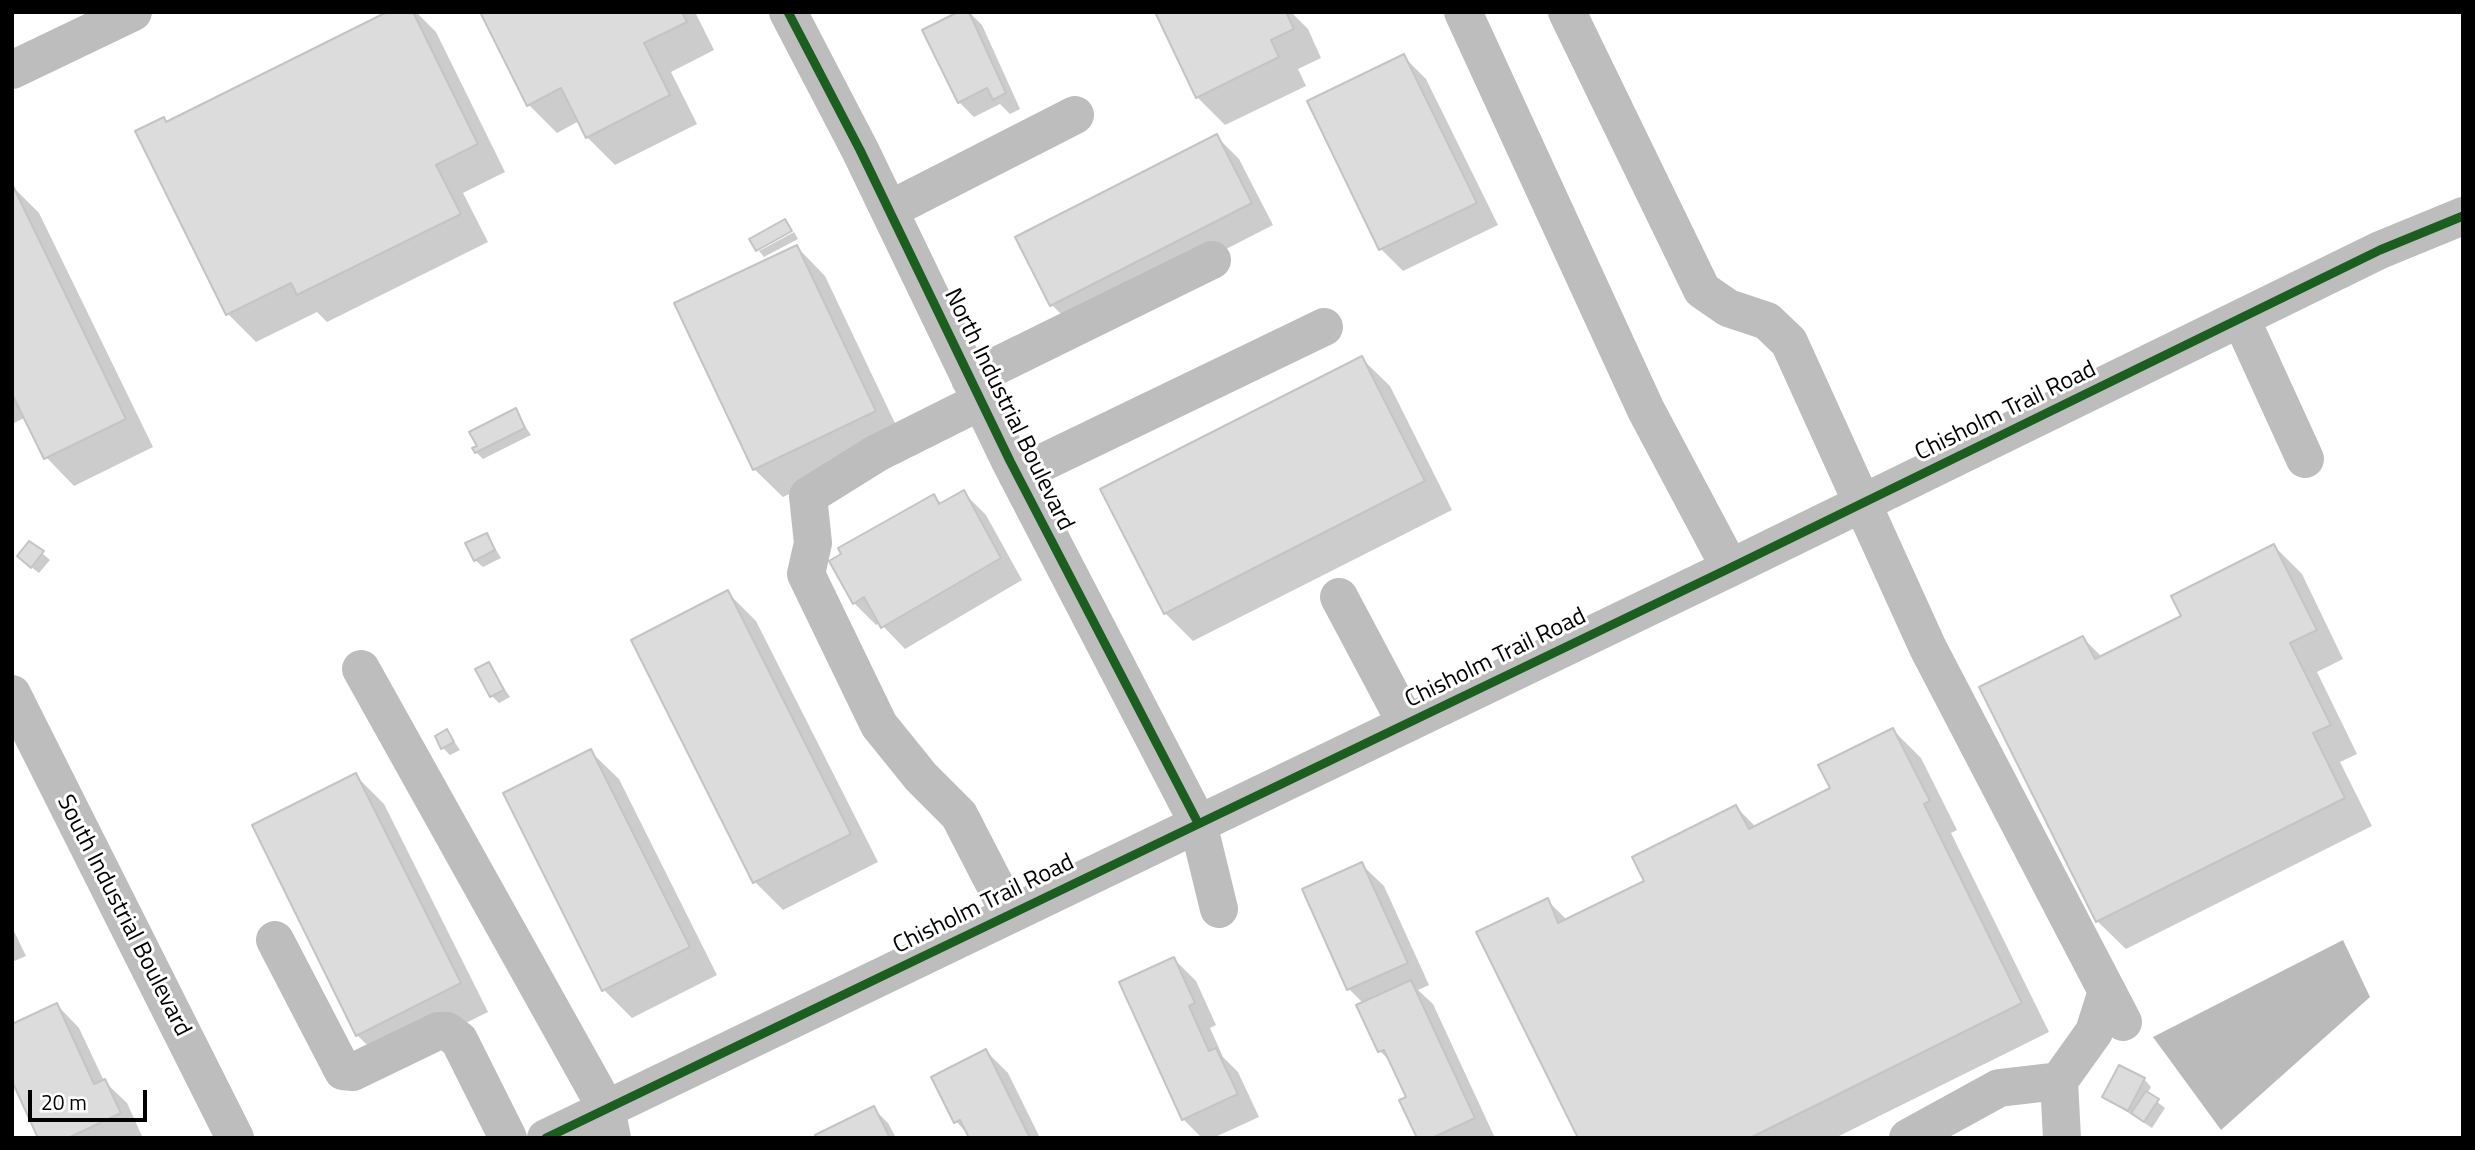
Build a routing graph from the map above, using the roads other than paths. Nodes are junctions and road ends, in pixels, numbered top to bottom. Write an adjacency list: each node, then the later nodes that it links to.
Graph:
1 (133, 12): 5 (street)
2 (788, 12): 7 (street, North Industrial Boulevard)
3 (1463, 12): 16 (street)
4 (1567, 12): 15 (street)
5 (12, 71)
6 (1075, 116): 7 (street)
7 (889, 210): 12 (street, North Industrial Boulevard)
8 (2463, 216): 10 (street, Chisholm Trail Road)
9 (1212, 260): 12 (street)
10 (2241, 318): 13 (street); 15 (street, Chisholm Trail Road)
11 (1324, 327): 14 (street)
12 (976, 390): 14 (street, North Industrial Boulevard); 23 (street)
13 (2305, 459)
14 (1017, 475): 21 (street, North Industrial Boulevard)
15 (1862, 503): 16 (street, Chisholm Trail Road); 25 (street)
16 (1730, 568): 20 (street, Chisholm Trail Road)
17 (1339, 597): 20 (street)
18 (361, 669): 26 (street)
19 (17, 717): 27 (street, South Industrial Boulevard)
20 (1406, 723): 21 (street, Chisholm Trail Road)
21 (1198, 823): 22 (street, North Industrial Boulevard); 23 (street, Chisholm Trail Road)
22 (1219, 909)
23 (1010, 914): 26 (street, Chisholm Trail Road)
24 (275, 940): 28 (street)
25 (2059, 1081): 30 (street); 31 (street)
26 (609, 1123): 29 (street, Chisholm Trail Road)
27 (234, 1138)
28 (508, 1138)
29 (546, 1138)
30 (1908, 1138)
31 (2062, 1138)

